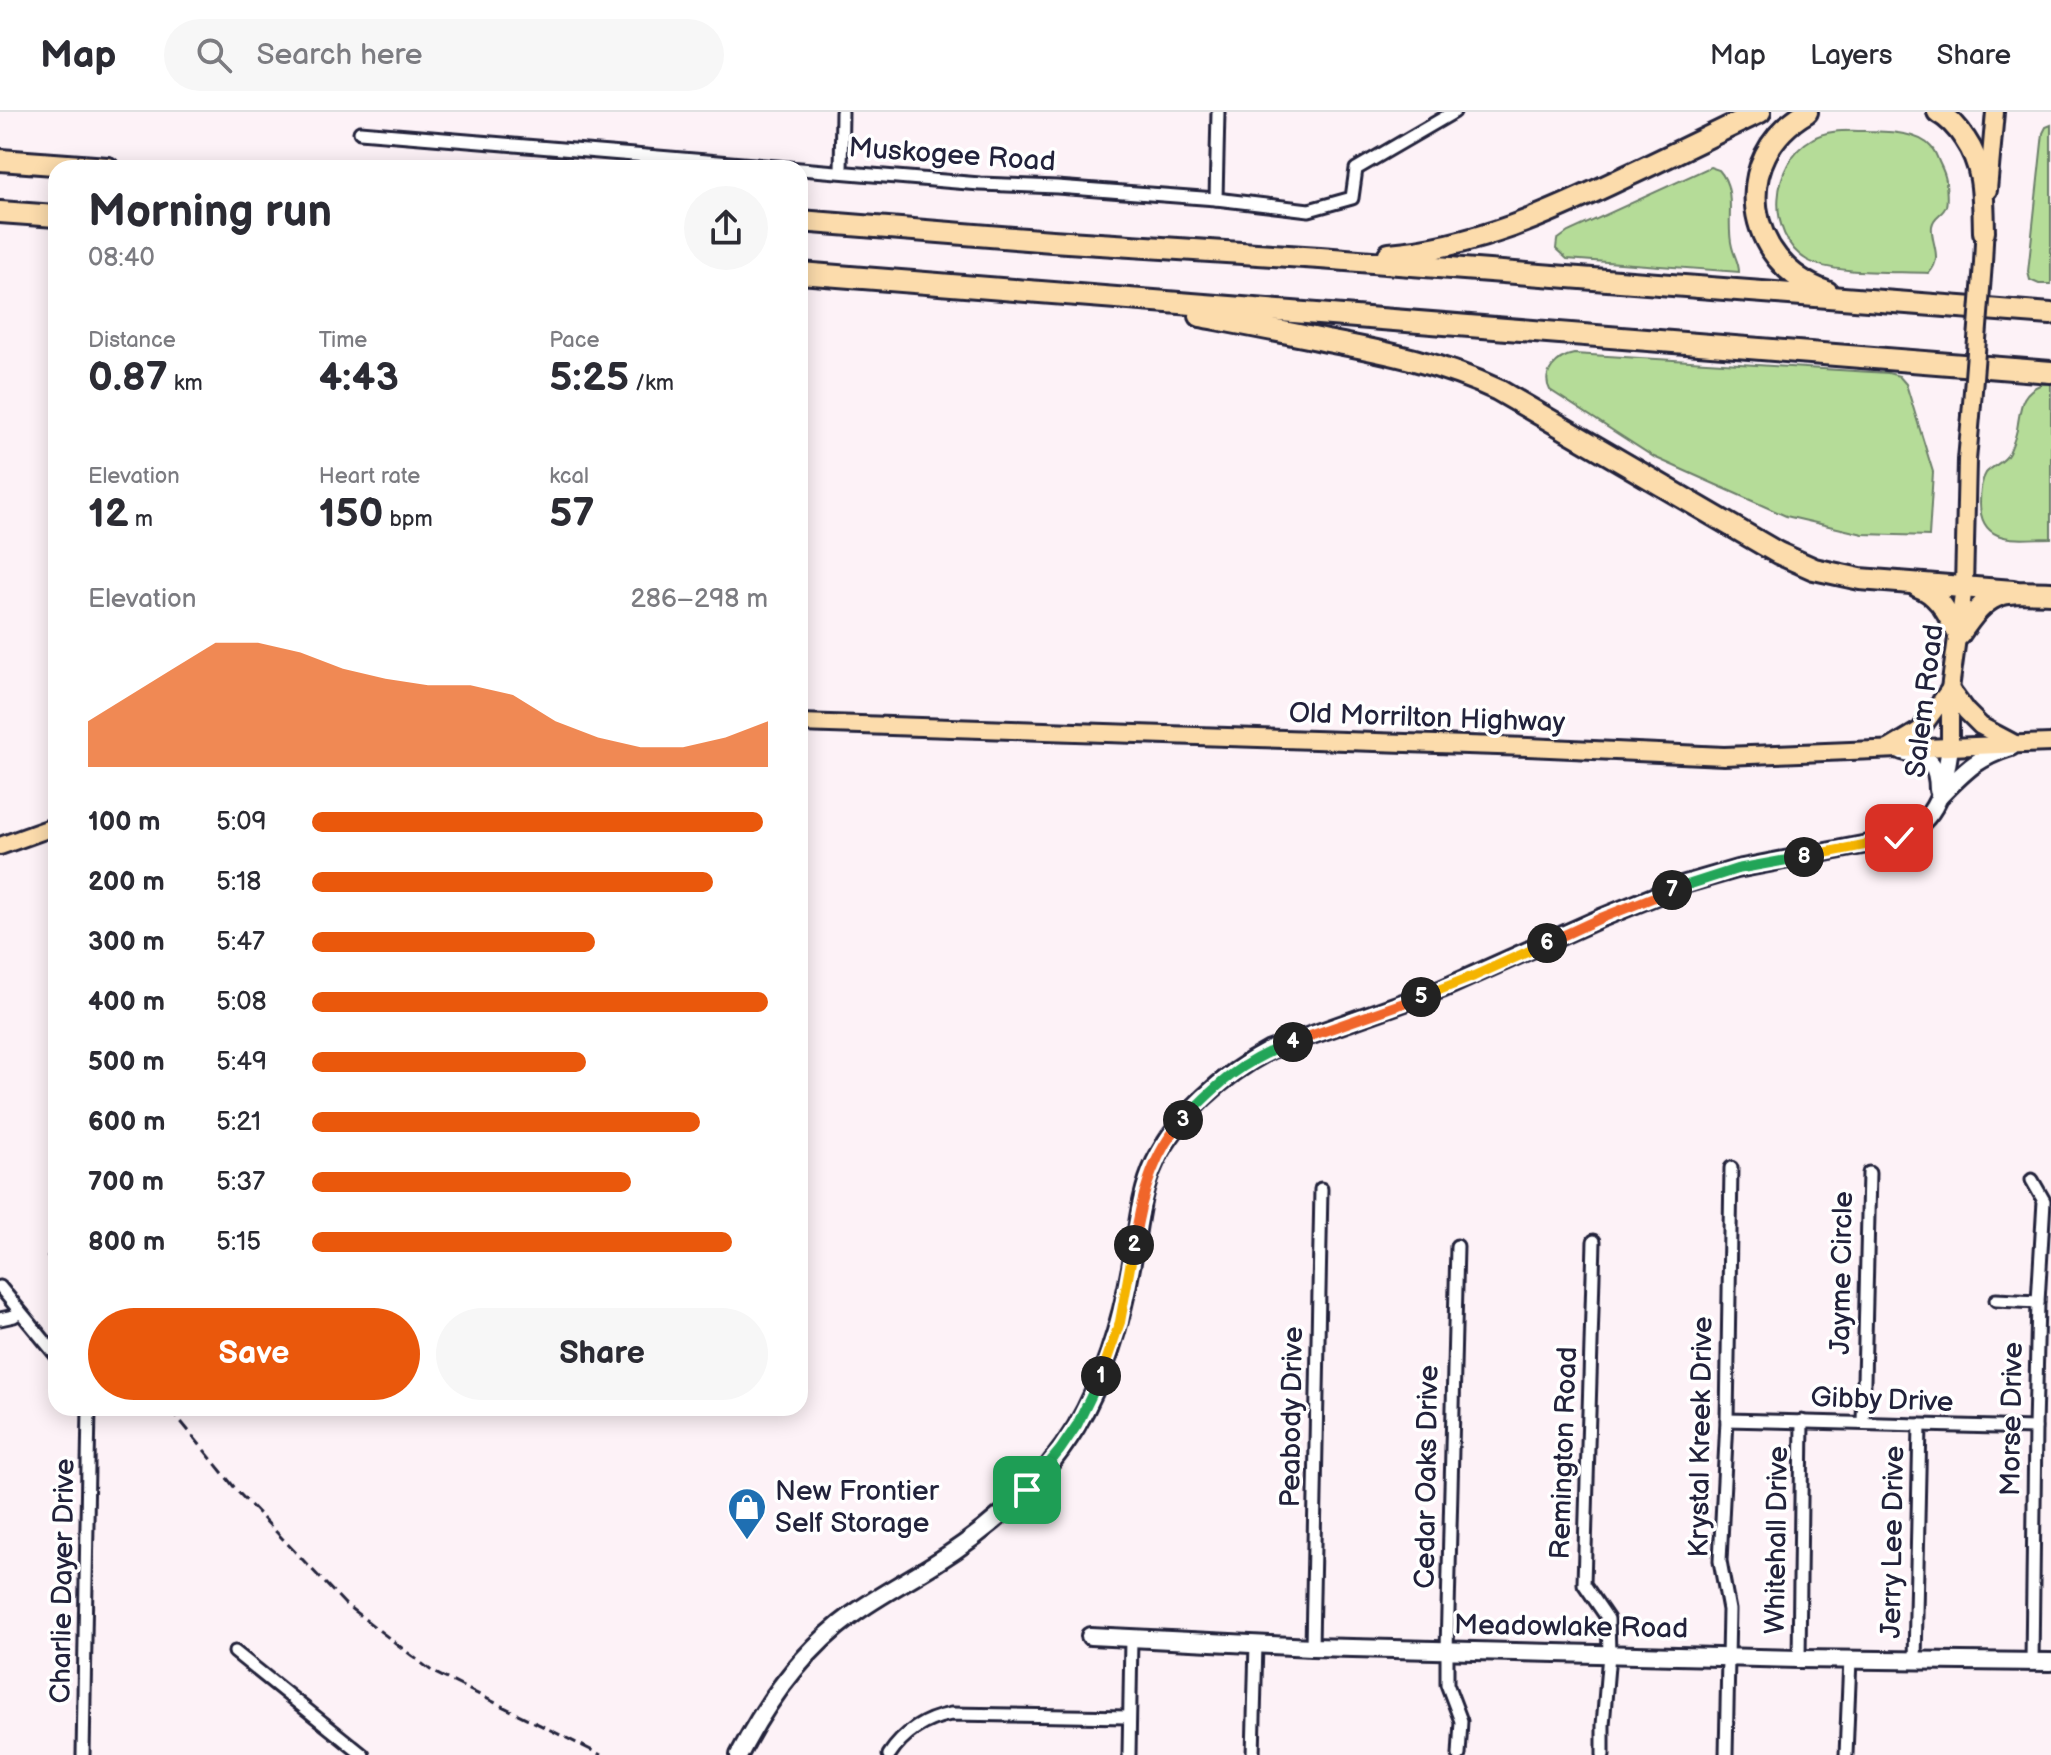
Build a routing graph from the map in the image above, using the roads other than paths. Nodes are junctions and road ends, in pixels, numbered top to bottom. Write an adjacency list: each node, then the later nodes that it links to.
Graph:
1 (842, 112): 13 (street)
2 (1218, 112): 14 (street)
3 (1454, 112): 14 (street, Muskogee Road)
4 (1760, 112): 19 (highway)
5 (1807, 112): 22 (highway)
6 (1938, 112): 18 (highway)
7 (1995, 112): 18 (main road, Salem Road)
8 (360, 132): 10 (street, Muskogee Road)
9 (0, 160): 11 (highway)
10 (705, 160)
11 (48, 164)
12 (808, 168): 13 (street, Muskogee Road)
13 (841, 171): 14 (street, Muskogee Road)
14 (1216, 199)
15 (0, 212): 16 (highway)
16 (48, 215)
17 (808, 222): 19 (highway)
18 (1984, 232): 26 (main road, Salem Road, bridge)
19 (1320, 258): 22 (highway)
20 (808, 274): 21 (highway)
21 (1114, 299): 24 (highway); 25 (highway)
22 (1850, 299): 23 (highway)
23 (2051, 314)
24 (2051, 372)
25 (1893, 581): 26 (highway); 29 (highway)
26 (1964, 587): 27 (highway); 29 (main road, Salem Road)
27 (2013, 591): 28 (highway); 29 (highway)
28 (2051, 593)
29 (1959, 635): 30 (main road, Salem Road)
30 (1950, 689): 33 (main road); 34 (main road, Salem Road); 35 (main road)
31 (808, 723): 35 (main road, Old Morrilton Highway)
32 (2051, 743): 33 (main road, Old Morrilton Highway)
33 (2018, 745): 34 (main road, Old Morrilton Highway); 36 (main road)
34 (1950, 747): 35 (main road, Old Morrilton Highway); 36 (main road, Salem Road)
35 (1889, 749): 36 (main road)
36 (1938, 797): 73 (main road, Salem Road)
37 (48, 829): 38 (main road)
38 (0, 846)
39 (1731, 1168): 52 (street, Krystal Kreek Drive)
40 (1869, 1173): 54 (street, Jayme Circle)
41 (2032, 1180): 47 (street, Morse Drive)
42 (1321, 1189): 60 (street, Peabody Drive)
43 (1594, 1241): 63 (street, Remington Road)
44 (1457, 1246): 61 (street, Cedar Oaks Drive)
45 (0, 1287): 48 (street)
46 (1996, 1300): 47 (street)
47 (2038, 1302): 56 (street, Morse Drive)
48 (20, 1312): 49 (street); 50 (street)
49 (0, 1319)
50 (48, 1345)
51 (89, 1416): 71 (street, Charlie Dayer Drive)
52 (1727, 1420): 53 (street, Gibby Drive); 64 (street, Krystal Kreek Drive)
53 (1802, 1421): 54 (street, Gibby Drive); 65 (street, Whitehall Drive)
54 (1863, 1423): 55 (street, Gibby Drive)
55 (1920, 1425): 56 (street, Gibby Drive); 67 (street, Jerry Lee Drive)
56 (2035, 1428): 68 (street, Morse Drive)
57 (1090, 1636): 58 (main road, Meadowlake Road)
58 (1131, 1638): 59 (main road, Meadowlake Road); 70 (street)
59 (1256, 1644): 60 (main road, Meadowlake Road); 76 (street)
60 (1312, 1647): 61 (main road, Meadowlake Road)
61 (1447, 1651): 63 (main road, Meadowlake Road); 77 (street, Cedar Oaks Drive)
62 (235, 1652): 72 (street)
63 (1609, 1654): 64 (main road, Meadowlake Road); 78 (street, Remington Road)
64 (1729, 1656): 65 (main road, Meadowlake Road); 79 (street, Krystal Kreek Drive)
65 (1799, 1659): 66 (main road, Meadowlake Road)
66 (1850, 1659): 67 (main road, Meadowlake Road); 80 (street)
67 (1915, 1661): 68 (main road, Meadowlake Road)
68 (2032, 1662): 69 (main road, Meadowlake Road)
69 (2051, 1662)
70 (1129, 1717): 74 (street); 75 (street)
71 (83, 1755)
72 (363, 1755)
73 (739, 1755)
74 (889, 1755)
75 (1129, 1755)
76 (1253, 1755)
77 (1459, 1755)
78 (1603, 1755)
79 (1726, 1755)
80 (1846, 1755)

